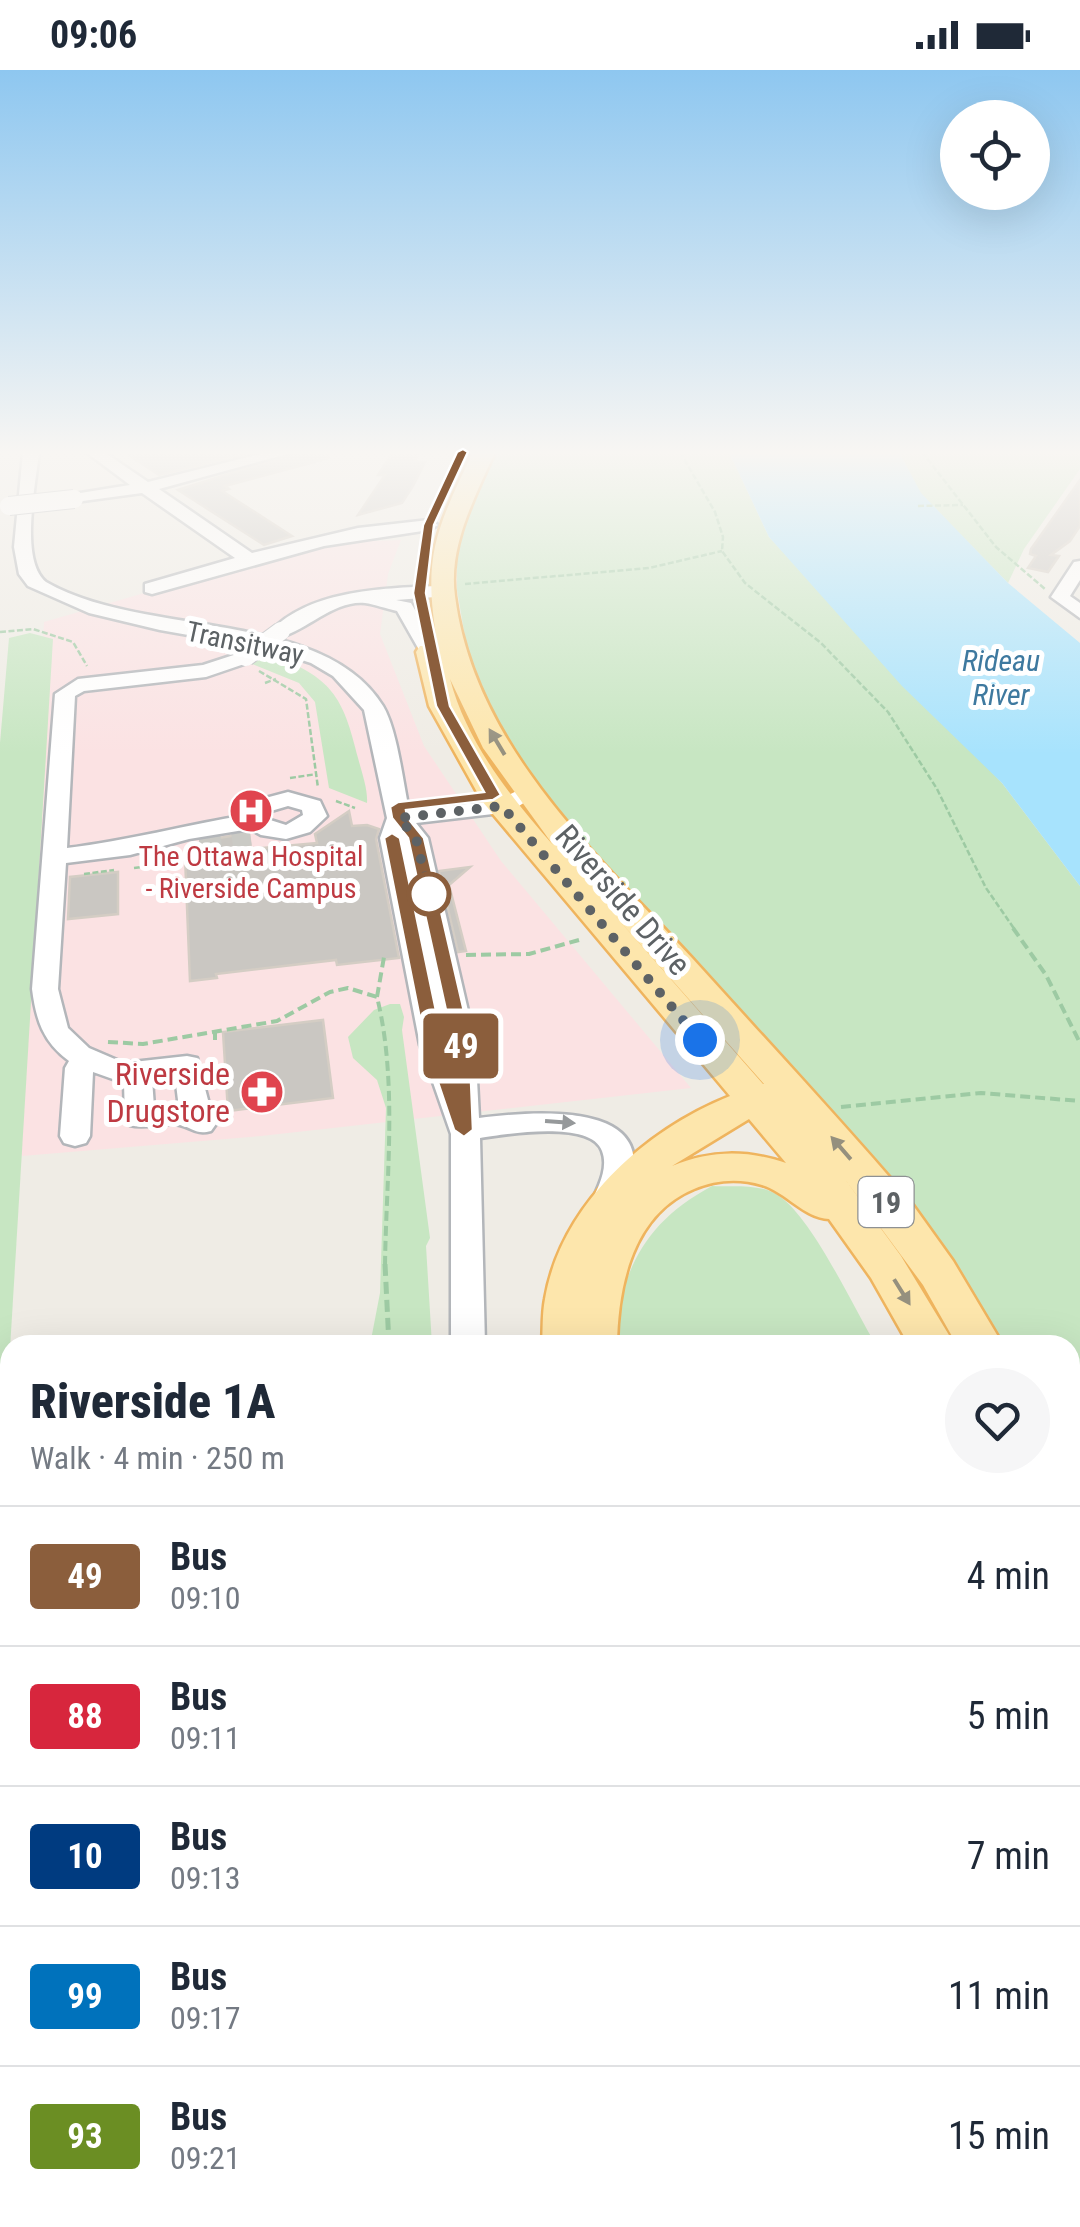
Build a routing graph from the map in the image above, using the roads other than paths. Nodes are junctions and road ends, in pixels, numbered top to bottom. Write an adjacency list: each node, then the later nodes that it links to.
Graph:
1 (23, 553): 11 (street, Transitway)
2 (240, 553): 6 (street)
3 (279, 553): 6 (street)
4 (433, 553): 10 (main road, Riverside Drive / 19)
5 (447, 553): 10 (main road, Riverside Drive / 19)
6 (250, 560): 9 (street)
7 (1080, 566): 13 (street)
8 (50, 572): 11 (street)
9 (152, 588)
10 (438, 590): 12 (street); 14 (main road, Riverside Drive / 19); 17 (main road, Riverside Drive / 19, one-way to 10)
11 (59, 596): 19 (street, Transitway)
12 (348, 600): 14 (street); 16 (street, bridge)
13 (1069, 604)
14 (429, 651): 17 (main road, Riverside Drive / 19)
15 (132, 662): 16 (street)
16 (95, 683): 22 (street)
17 (508, 798): 19 (street); 25 (main road, Riverside Drive / 19)
18 (323, 801): 21 (street)
19 (398, 812): 26 (street, Transitway); 26 (street, Transitway)
20 (199, 840): 21 (street)
21 (107, 851): 22 (street)
22 (52, 856): 23 (street)
23 (86, 1056): 24 (street); 27 (street)
24 (121, 1073): 24 (street)
25 (787, 1103): 28 (main road); 29 (main road); 30 (main road, Riverside Drive / 19); 35 (main road, Riverside Drive / 19, one-way to 25)
26 (464, 1130): 29 (street, one-way to 29); 31 (street, Transitway)
27 (75, 1136)
28 (648, 1195): 30 (main road); 33 (main road)
29 (606, 1206): 32 (main road)
30 (868, 1242): 34 (main road, Riverside Drive / 19, one-way to 34)
31 (468, 1335)
32 (566, 1335)
33 (595, 1335)
34 (926, 1335)
35 (974, 1335)

